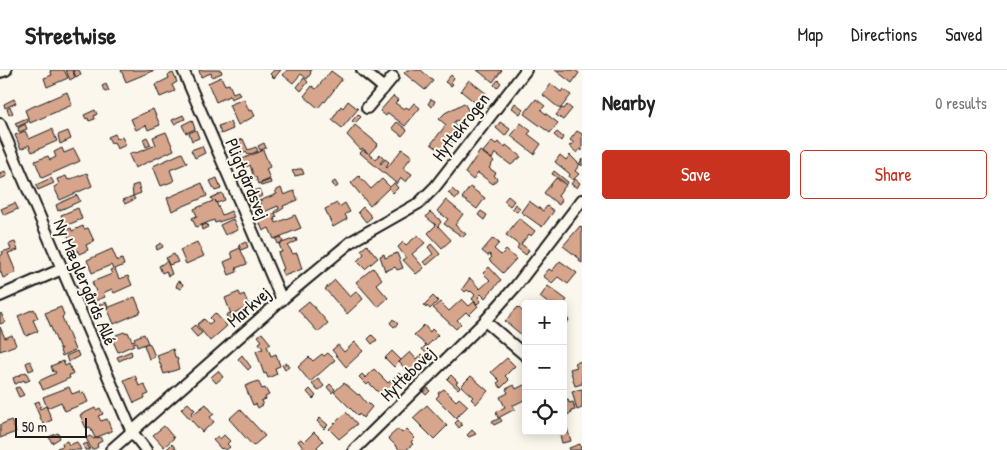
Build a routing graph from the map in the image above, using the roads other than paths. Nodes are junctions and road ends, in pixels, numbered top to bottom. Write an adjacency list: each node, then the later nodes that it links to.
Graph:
1 (6, 70): 5 (street)
2 (183, 70): 14 (street, Pligtgårdsvej)
3 (362, 70): 7 (street)
4 (526, 70): 11 (street, Hyttekrogen)
5 (0, 72)
6 (393, 77): 7 (street)
7 (384, 88): 8 (street)
8 (367, 108)
9 (0, 124): 12 (street, Ny Mæglergårds Allé)
10 (582, 200): 15 (street, Hyttebovej)
11 (419, 203): 14 (street, Markvej)
12 (62, 270): 13 (street); 17 (street, Ny Mæglergårds Allé)
13 (0, 296)
14 (282, 300): 17 (street, Markvej)
15 (485, 321): 16 (street); 20 (street, Hyttebovej)
16 (522, 353)
17 (132, 432): 18 (street, Markvej); 19 (street, Ny Mæglergårds Allé)
18 (111, 450)
19 (146, 450)
20 (354, 450)

